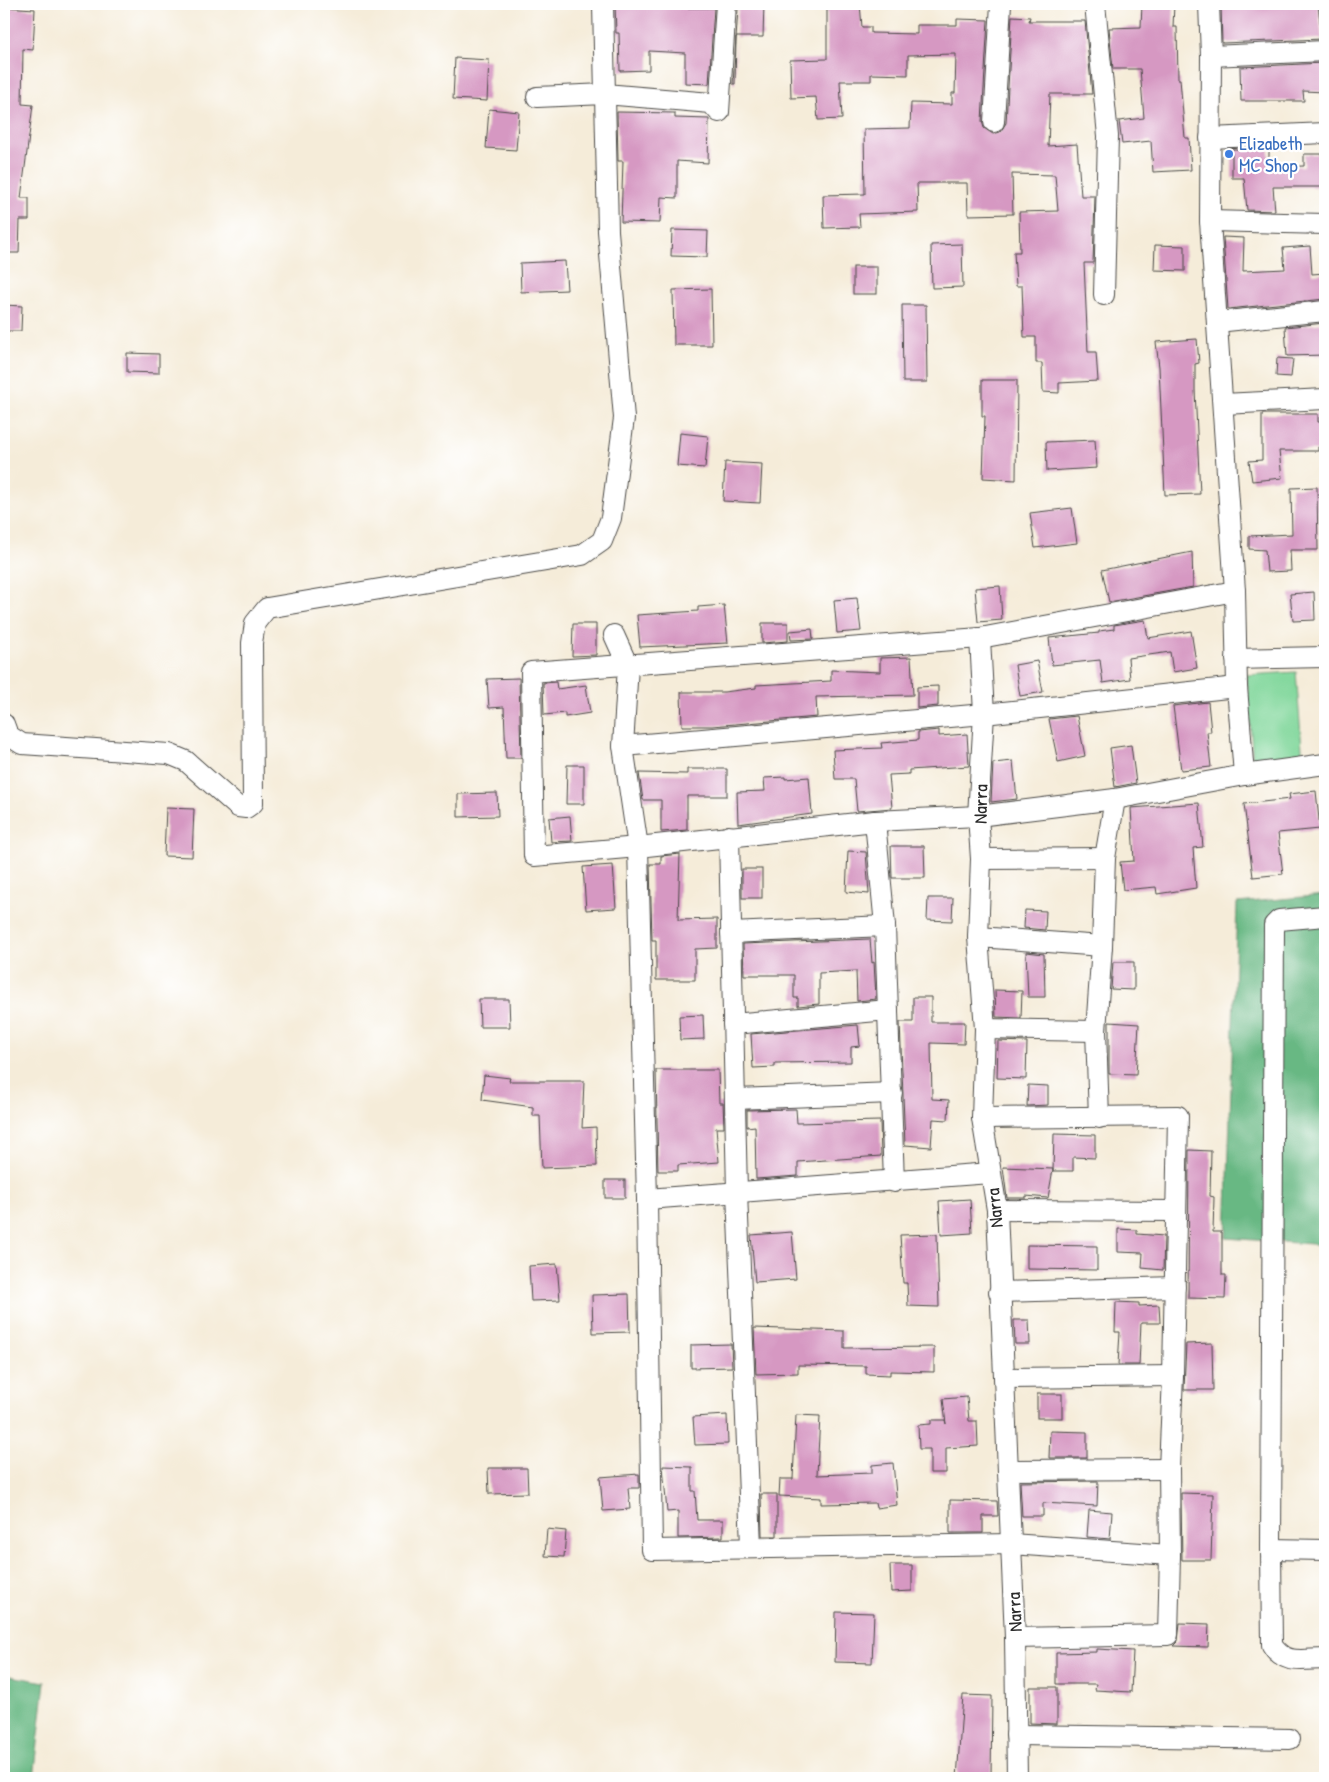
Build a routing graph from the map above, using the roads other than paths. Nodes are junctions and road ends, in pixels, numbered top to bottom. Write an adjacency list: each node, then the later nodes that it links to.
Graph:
1 (603, 4): 8 (street)
2 (726, 4): 8 (street)
3 (1001, 4): 10 (street)
4 (1095, 4): 15 (street)
5 (1209, 4): 7 (street)
6 (1325, 51): 7 (street)
7 (1211, 56): 12 (street)
8 (605, 94): 9 (street); 28 (street)
9 (537, 96)
10 (994, 122)
11 (1325, 134): 12 (street)
12 (1210, 138): 13 (street)
13 (1210, 221): 14 (street); 17 (street)
14 (1325, 224)
15 (1104, 295)
16 (1325, 311): 17 (street)
17 (1217, 322): 19 (street)
18 (1325, 399): 19 (street)
19 (1223, 404): 20 (street)
20 (1235, 592): 22 (street); 24 (street)
21 (614, 635): 25 (street)
22 (980, 638): 25 (street); 27 (street, Narra)
23 (1325, 657): 24 (street)
24 (1236, 659): 26 (street)
25 (628, 666): 29 (street); 36 (street)
26 (1237, 687): 27 (street); 31 (street)
27 (984, 714): 29 (street); 33 (street, Narra)
28 (4, 724)
29 (623, 746): 36 (street)
30 (1325, 764): 31 (street)
31 (1244, 775): 32 (street)
32 (1115, 799): 33 (street); 37 (street)
33 (978, 816): 34 (street); 38 (street, Narra)
34 (876, 821): 35 (street); 40 (street)
35 (729, 836): 36 (street); 41 (street)
36 (638, 847): 55 (street)
37 (1105, 858): 38 (street); 43 (street)
38 (981, 859): 42 (street, Narra)
39 (1325, 916): 66 (street)
40 (885, 926): 41 (street); 44 (street)
41 (731, 933): 45 (street)
42 (978, 938): 43 (street); 46 (street, Narra)
43 (1102, 946): 47 (street)
44 (888, 1010): 45 (street); 48 (street)
45 (733, 1024): 49 (street)
46 (985, 1029): 47 (street); 50 (street, Narra)
47 (1096, 1031): 51 (street)
48 (892, 1092): 49 (street); 53 (street)
49 (735, 1099): 54 (street)
50 (982, 1118): 51 (street); 52 (street, Narra)
51 (1099, 1118): 57 (street)
52 (990, 1174): 53 (street); 56 (street, Narra)
53 (894, 1182): 54 (street)
54 (737, 1192): 55 (street); 65 (street)
55 (647, 1198): 65 (street)
56 (997, 1210): 57 (street); 59 (street, Narra)
57 (1176, 1211): 58 (street)
58 (1175, 1287): 59 (street); 60 (street)
59 (999, 1292): 61 (street, Narra)
60 (1173, 1376): 61 (street); 62 (street)
61 (1004, 1378): 63 (street, Narra)
62 (1168, 1469): 63 (street); 68 (street)
63 (1009, 1470): 64 (street, Narra)
64 (1011, 1544): 65 (street); 68 (street); 69 (street, Narra)
65 (751, 1546)
66 (1271, 1549): 67 (street); 70 (street)
67 (1325, 1550)
68 (1170, 1555): 69 (street)
69 (1015, 1638): 71 (street, Narra)
70 (1325, 1659)
71 (1016, 1735): 72 (street); 73 (street, Narra)
72 (1290, 1739)
73 (1017, 1778)

